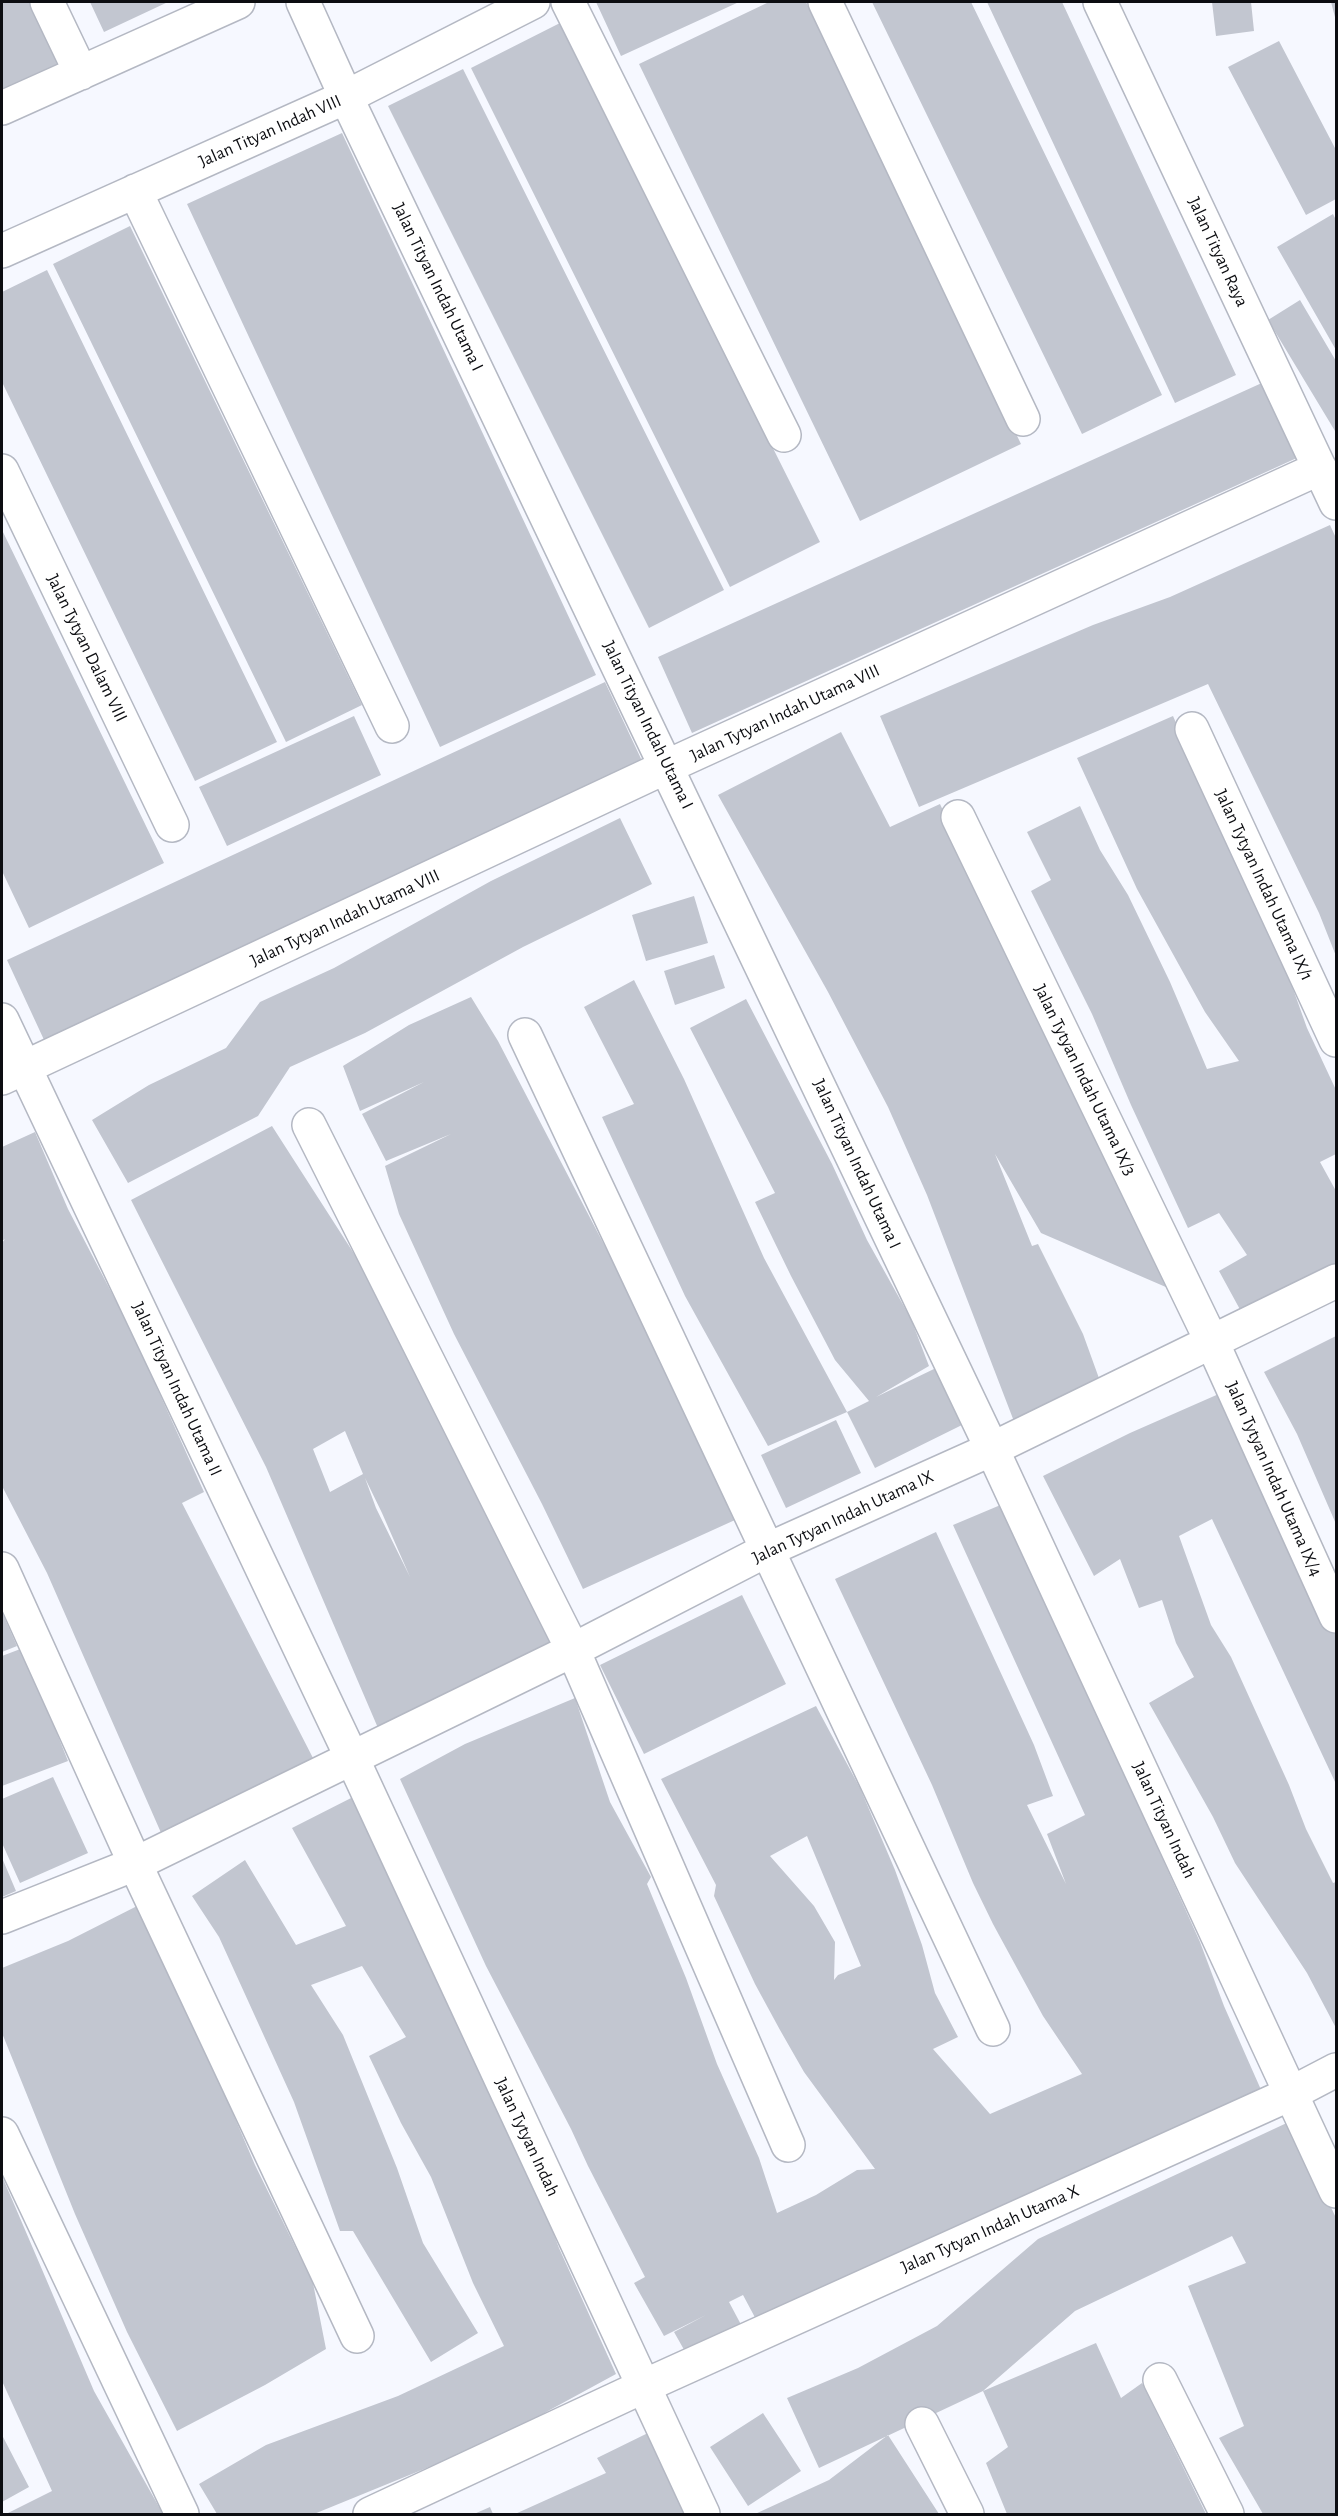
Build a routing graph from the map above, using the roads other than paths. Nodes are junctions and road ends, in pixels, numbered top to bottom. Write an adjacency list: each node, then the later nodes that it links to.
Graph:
1 (47, 2): 8 (street)
2 (238, 2): 8 (street)
3 (303, 2): 9 (street, Jalan Tityan Indah Utama I)
4 (533, 2): 9 (street, Jalan Tityan Indah VIII)
5 (568, 2): 14 (street)
6 (825, 2): 13 (street)
7 (1100, 2): 15 (street, Jalan Tityan Raya)
8 (81, 72): 10 (street)
9 (346, 97): 11 (street, Jalan Tityan Indah VIII); 20 (street, Jalan Tityan Indah Utama I)
10 (2, 108)
11 (135, 191): 12 (street, Jalan Tityan Indah VIII); 18 (street)
12 (2, 251)
13 (1023, 418)
14 (784, 435)
15 (1320, 468): 17 (street, Jalan Tityan Raya); 20 (street, Jalan Tytyan Indah Utama VIII)
16 (2, 471): 22 (street, Jalan Tytyan Dalam VIII)
17 (1336, 503)
18 (392, 726)
19 (1192, 729): 25 (street, Jalan Tytyan Indah Utama IX/1)
20 (668, 766): 26 (street, Jalan Tytyan Indah Utama VIII); 30 (street, Jalan Tityan Indah Utama I)
21 (958, 818): 29 (street, Jalan Tytyan Indah Utama IX/3)
22 (172, 825)
23 (2, 1020): 26 (street, Jalan Tityan Indah Utama II)
24 (525, 1035): 31 (street)
25 (1336, 1040)
26 (13, 1073): 35 (street, Jalan Tityan Indah Utama II)
27 (309, 1125): 34 (street)
28 (1336, 1281): 29 (street, Jalan Tytyan Indah Utama IX)
29 (1212, 1342): 30 (street, Jalan Tytyan Indah Utama IX); 33 (street, Jalan Tytyan Indah Utama IX/4)
30 (992, 1449): 31 (street, Jalan Tytyan Indah Utama IX); 40 (street, Jalan Tityan Indah)
31 (767, 1550): 34 (street, Jalan Tytyan Indah Utama IX); 38 (street)
32 (2, 1569): 36 (street)
33 (1336, 1616)
34 (573, 1650): 35 (street, Jalan Tytyan Indah Utama IX); 42 (street)
35 (352, 1758): 36 (street, Jalan Tytyan Indah Utama IX); 46 (street, Jalan Tytyan Indah)
36 (135, 1864): 37 (street, Jalan Tytyan Indah Utama IX); 44 (street)
37 (2, 1917)
38 (993, 2029)
39 (1336, 2070): 40 (street, Jalan Tytyan Indah Utama X)
40 (1290, 2094): 43 (street, Jalan Tityan Indah); 46 (street, Jalan Tytyan Indah Utama X)
41 (2, 2134): 48 (street)
42 (788, 2145)
43 (1336, 2191)
44 (357, 2336)
45 (1161, 2380): 52 (street)
46 (642, 2387): 49 (street, Jalan Tytyan Indah Utama X); 50 (street, Jalan Tytyan Indah)
47 (922, 2424): 51 (street)
48 (182, 2514)
49 (370, 2514)
50 (703, 2514)
51 (967, 2514)
52 (1227, 2514)

